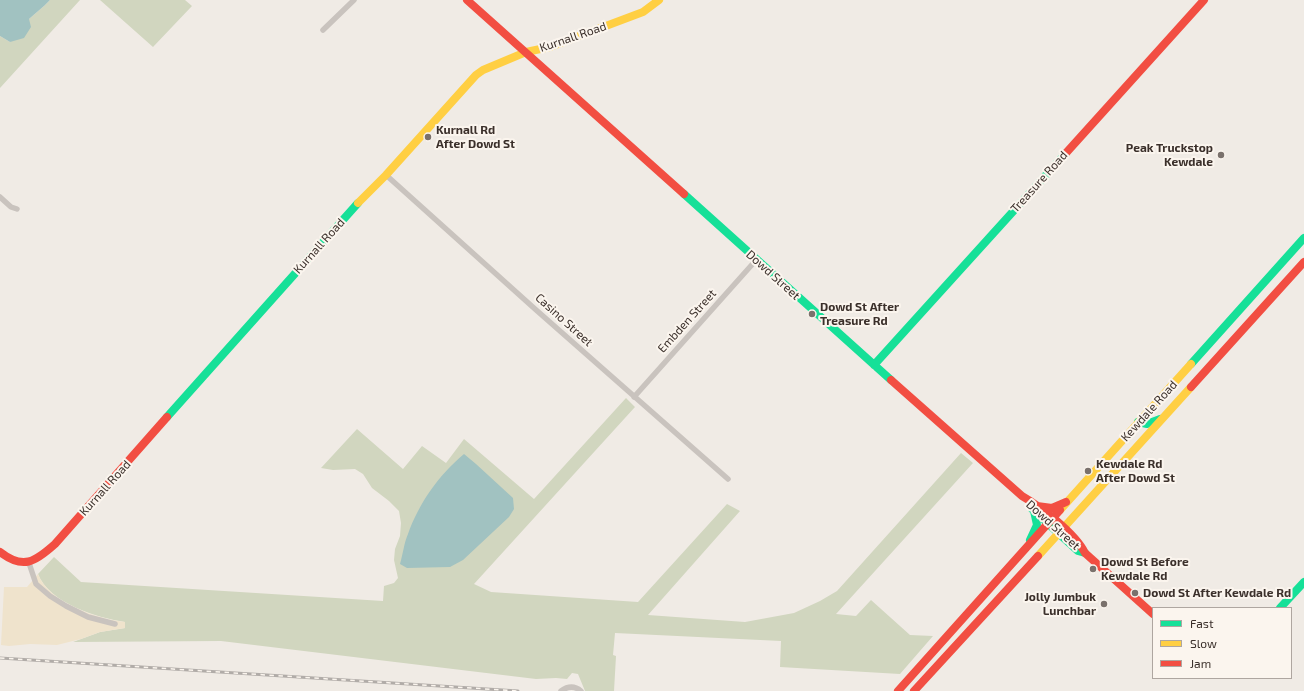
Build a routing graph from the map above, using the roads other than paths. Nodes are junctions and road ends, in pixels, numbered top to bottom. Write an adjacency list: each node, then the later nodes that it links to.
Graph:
1 (354, 0): 5 (street)
2 (467, 0): 6 (street, Dowd Street)
3 (659, 0): 6 (street, Kurnall Road)
4 (1204, 0): 13 (street, Treasure Road)
5 (323, 30)
6 (526, 52): 7 (street, Kurnall Road); 11 (street, Dowd Street)
7 (386, 175): 14 (street, Casino Street); 24 (street, Kurnall Road)
8 (0, 197): 9 (street)
9 (17, 209)
10 (1304, 238): 16 (street, Kewdale Road)
11 (757, 260): 13 (street, Dowd Street); 14 (street, Embden Street)
12 (1304, 262): 15 (street, Kewdale Road)
13 (874, 365): 19 (street, Dowd Street)
14 (634, 397): 17 (street, Casino Street)
15 (1163, 418): 16 (street); 21 (street, Kewdale Road)
16 (1138, 422): 18 (street, Kewdale Road)
17 (728, 479)
18 (1069, 501): 19 (street); 20 (street, Kewdale Road)
19 (1035, 509): 20 (street, Dowd Street); 22 (street)
20 (1051, 522): 21 (street, Dowd Street); 22 (street, Kewdale Road)
21 (1061, 531): 27 (street, Dowd Street); 32 (street, Kewdale Road)
22 (1028, 547): 31 (street, Kewdale Road)
23 (0, 552): 24 (street)
24 (29, 563): 28 (street)
25 (1304, 582): 26 (street)
26 (1281, 607)
27 (1152, 613)
28 (115, 624)
29 (561, 691): 30 (street)
30 (581, 691)
31 (898, 691)
32 (914, 691)

